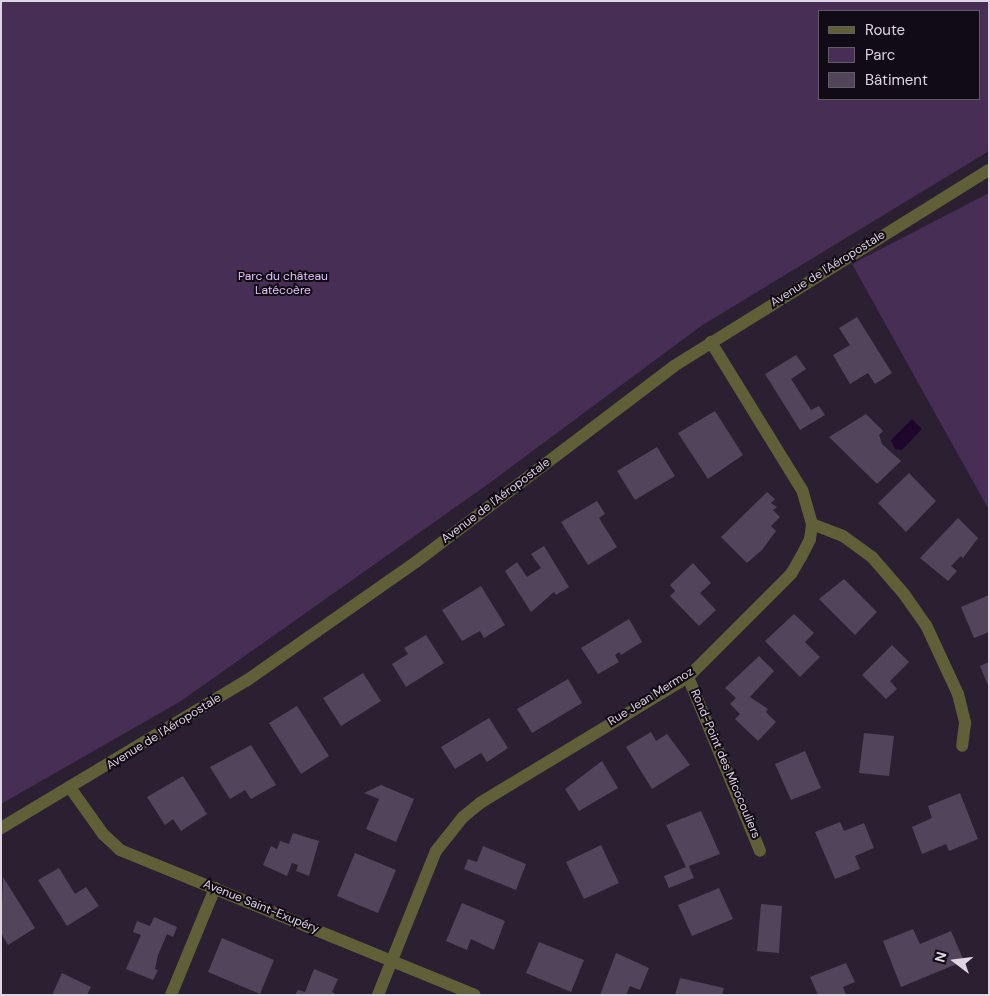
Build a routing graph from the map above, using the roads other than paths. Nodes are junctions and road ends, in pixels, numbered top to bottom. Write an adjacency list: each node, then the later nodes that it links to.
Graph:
1 (989, 170): 2 (street, Avenue de l'Aéropostale)
2 (710, 342): 3 (street); 6 (street, Avenue de l'Aéropostale)
3 (812, 524): 4 (street, Rue Jean Mermoz); 5 (street)
4 (688, 677): 8 (street, Rond-Point des Micocouliers); 10 (street, Rue Jean Mermoz)
5 (962, 746)
6 (71, 789): 7 (street, Avenue de l'Aéropostale); 9 (street, Avenue Saint-Exupéry)
7 (1, 828)
8 (760, 851)
9 (215, 888): 10 (street, Avenue Saint-Exupéry); 11 (street)
10 (392, 961): 12 (street, Rue Jean Mermoz); 13 (street, Avenue Saint-Exupéry)
11 (171, 995)
12 (378, 995)
13 (475, 995)

